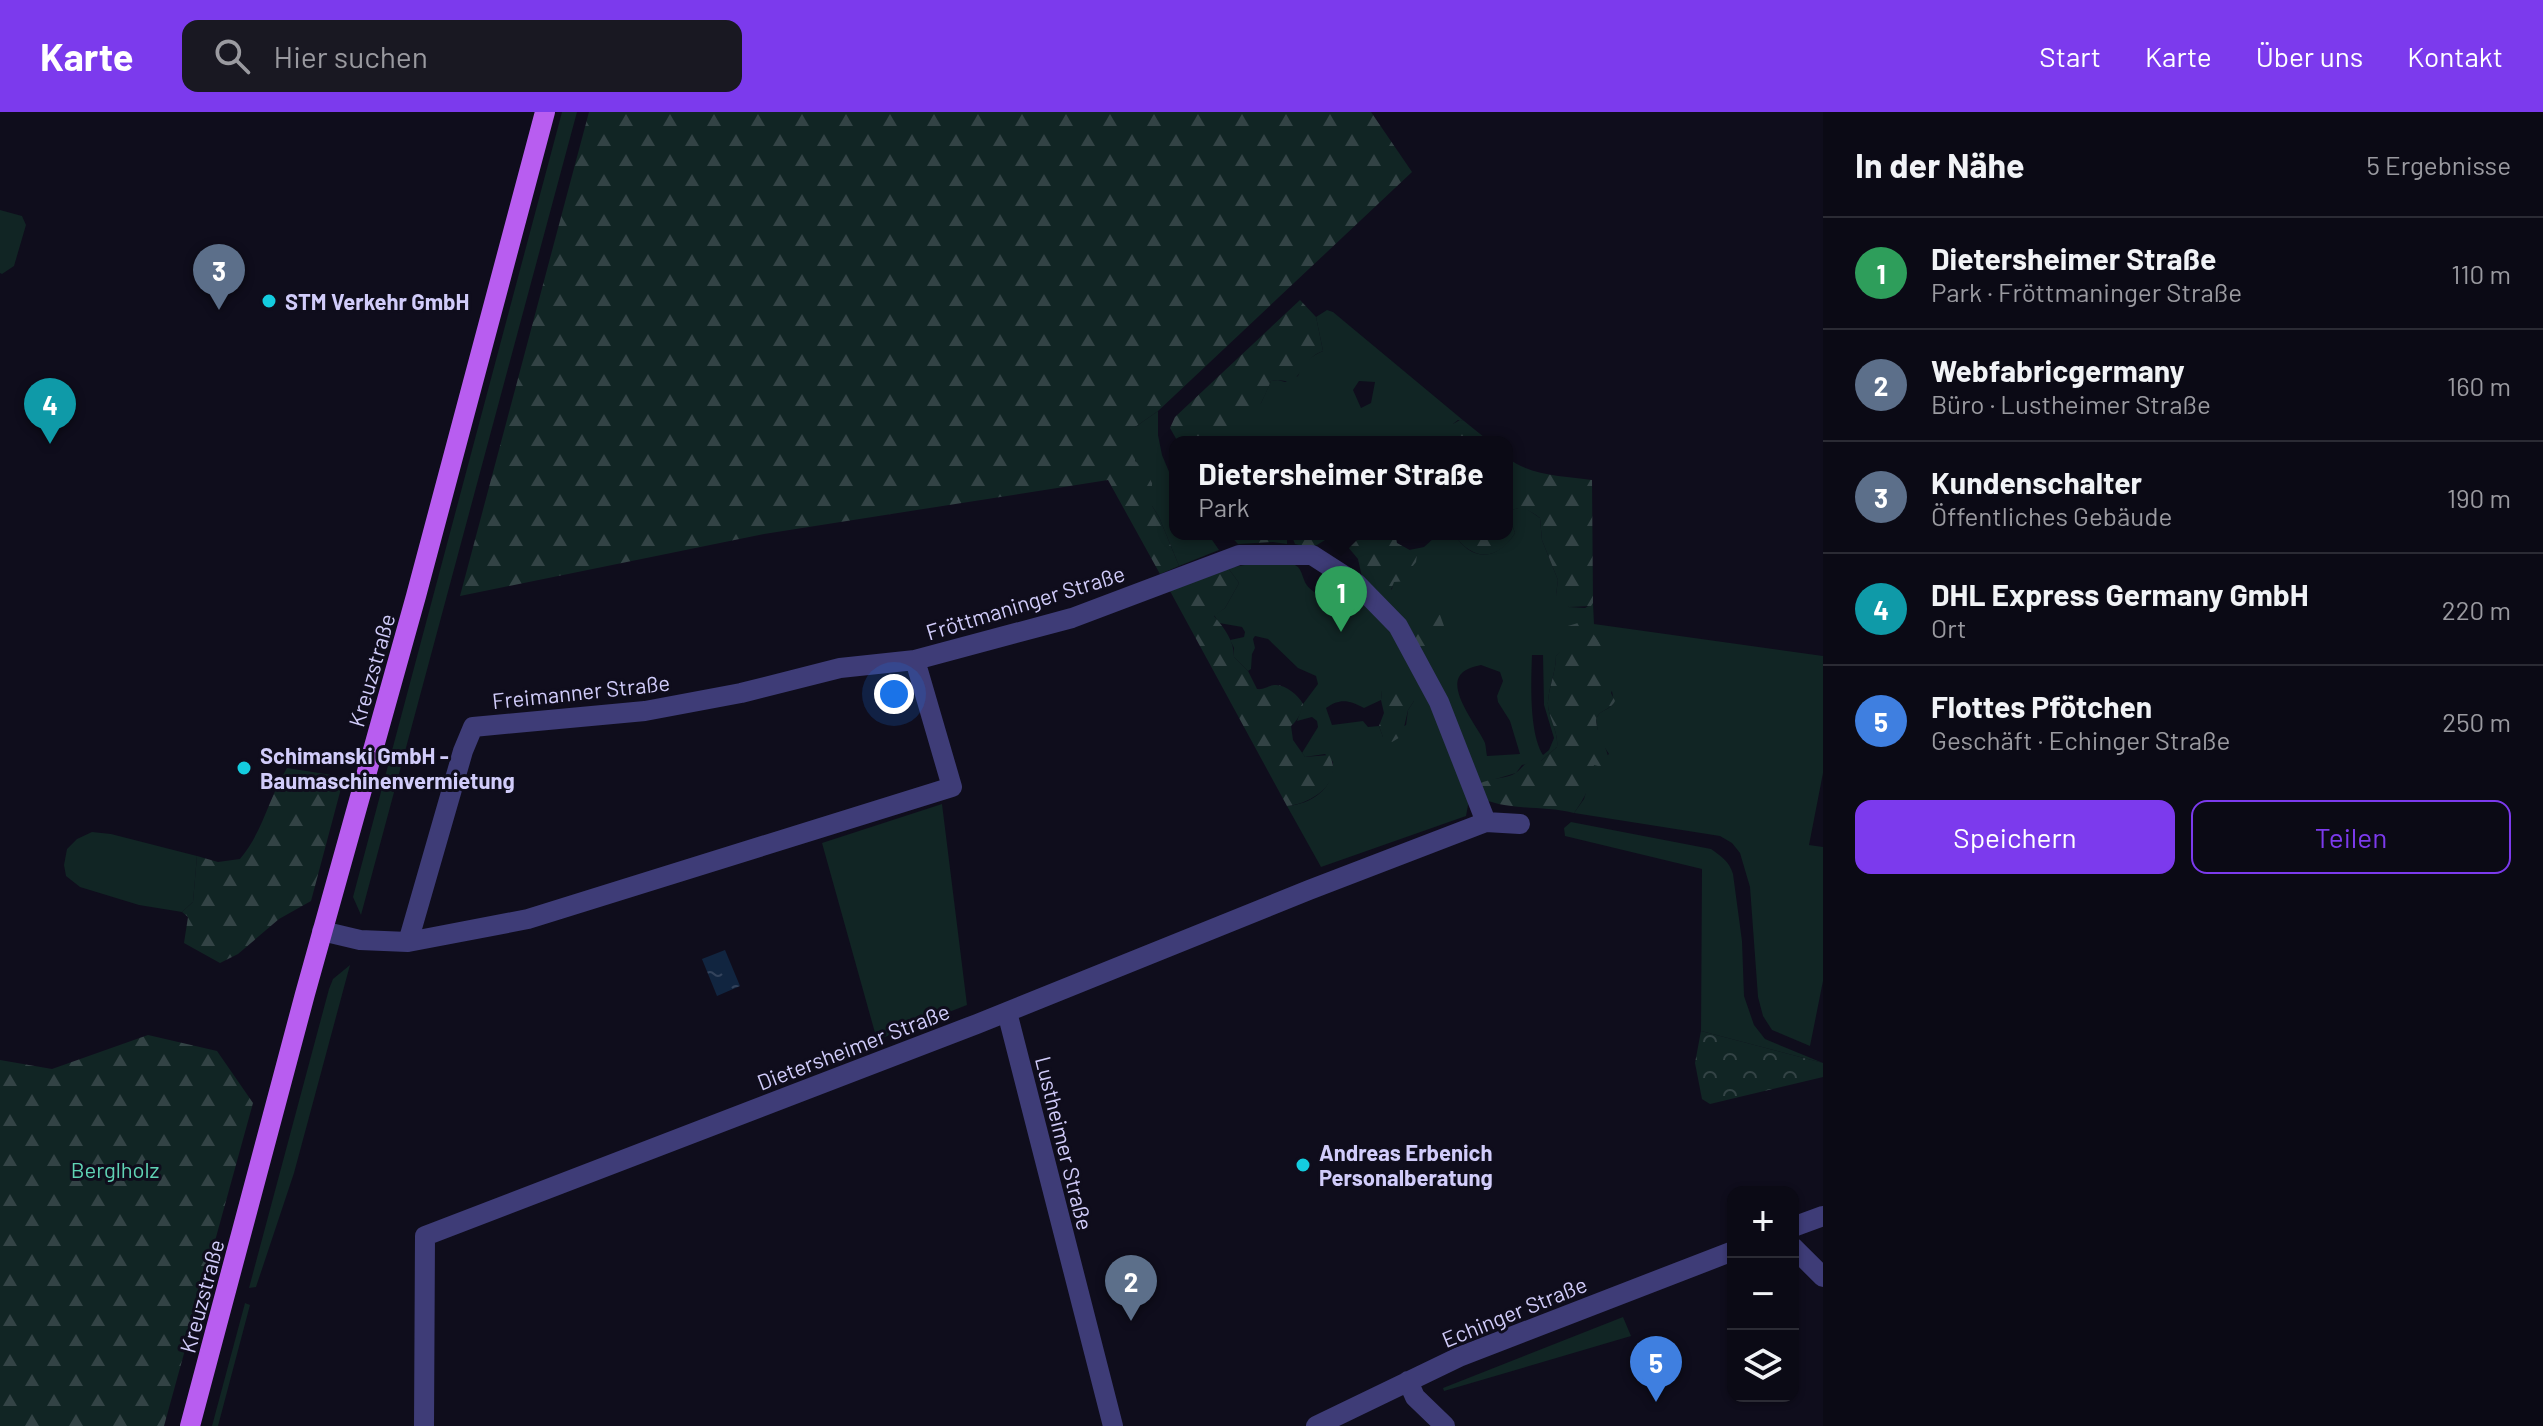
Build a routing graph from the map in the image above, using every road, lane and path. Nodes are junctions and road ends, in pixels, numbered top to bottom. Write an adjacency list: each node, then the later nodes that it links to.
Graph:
1 (545, 112): 5 (main road, Kreuzstraße)
2 (915, 660): 3 (street, Fröttmaninger Straße); 6 (street, Freimanner Straße); 6 (street, Fröttmaninger Straße)
3 (1486, 822): 4 (street, Dietersheimer Straße); 7 (street, Dietersheimer Straße)
4 (1520, 824)
5 (322, 931): 6 (street, Fröttmaninger Straße); 14 (main road, Kreuzstraße)
6 (408, 942)
7 (1007, 1012): 15 (street, Dietersheimer Straße); 16 (street, Lustheimer Straße)
8 (1823, 1216): 9 (street)
9 (1799, 1225)
10 (1727, 1253): 13 (street, Echinger Straße)
11 (1799, 1253): 12 (street)
12 (1823, 1277)
13 (1408, 1381): 17 (street, Echinger Straße); 18 (street)
14 (190, 1426)
15 (424, 1426)
16 (1113, 1426)
17 (1316, 1426)
18 (1445, 1426)

